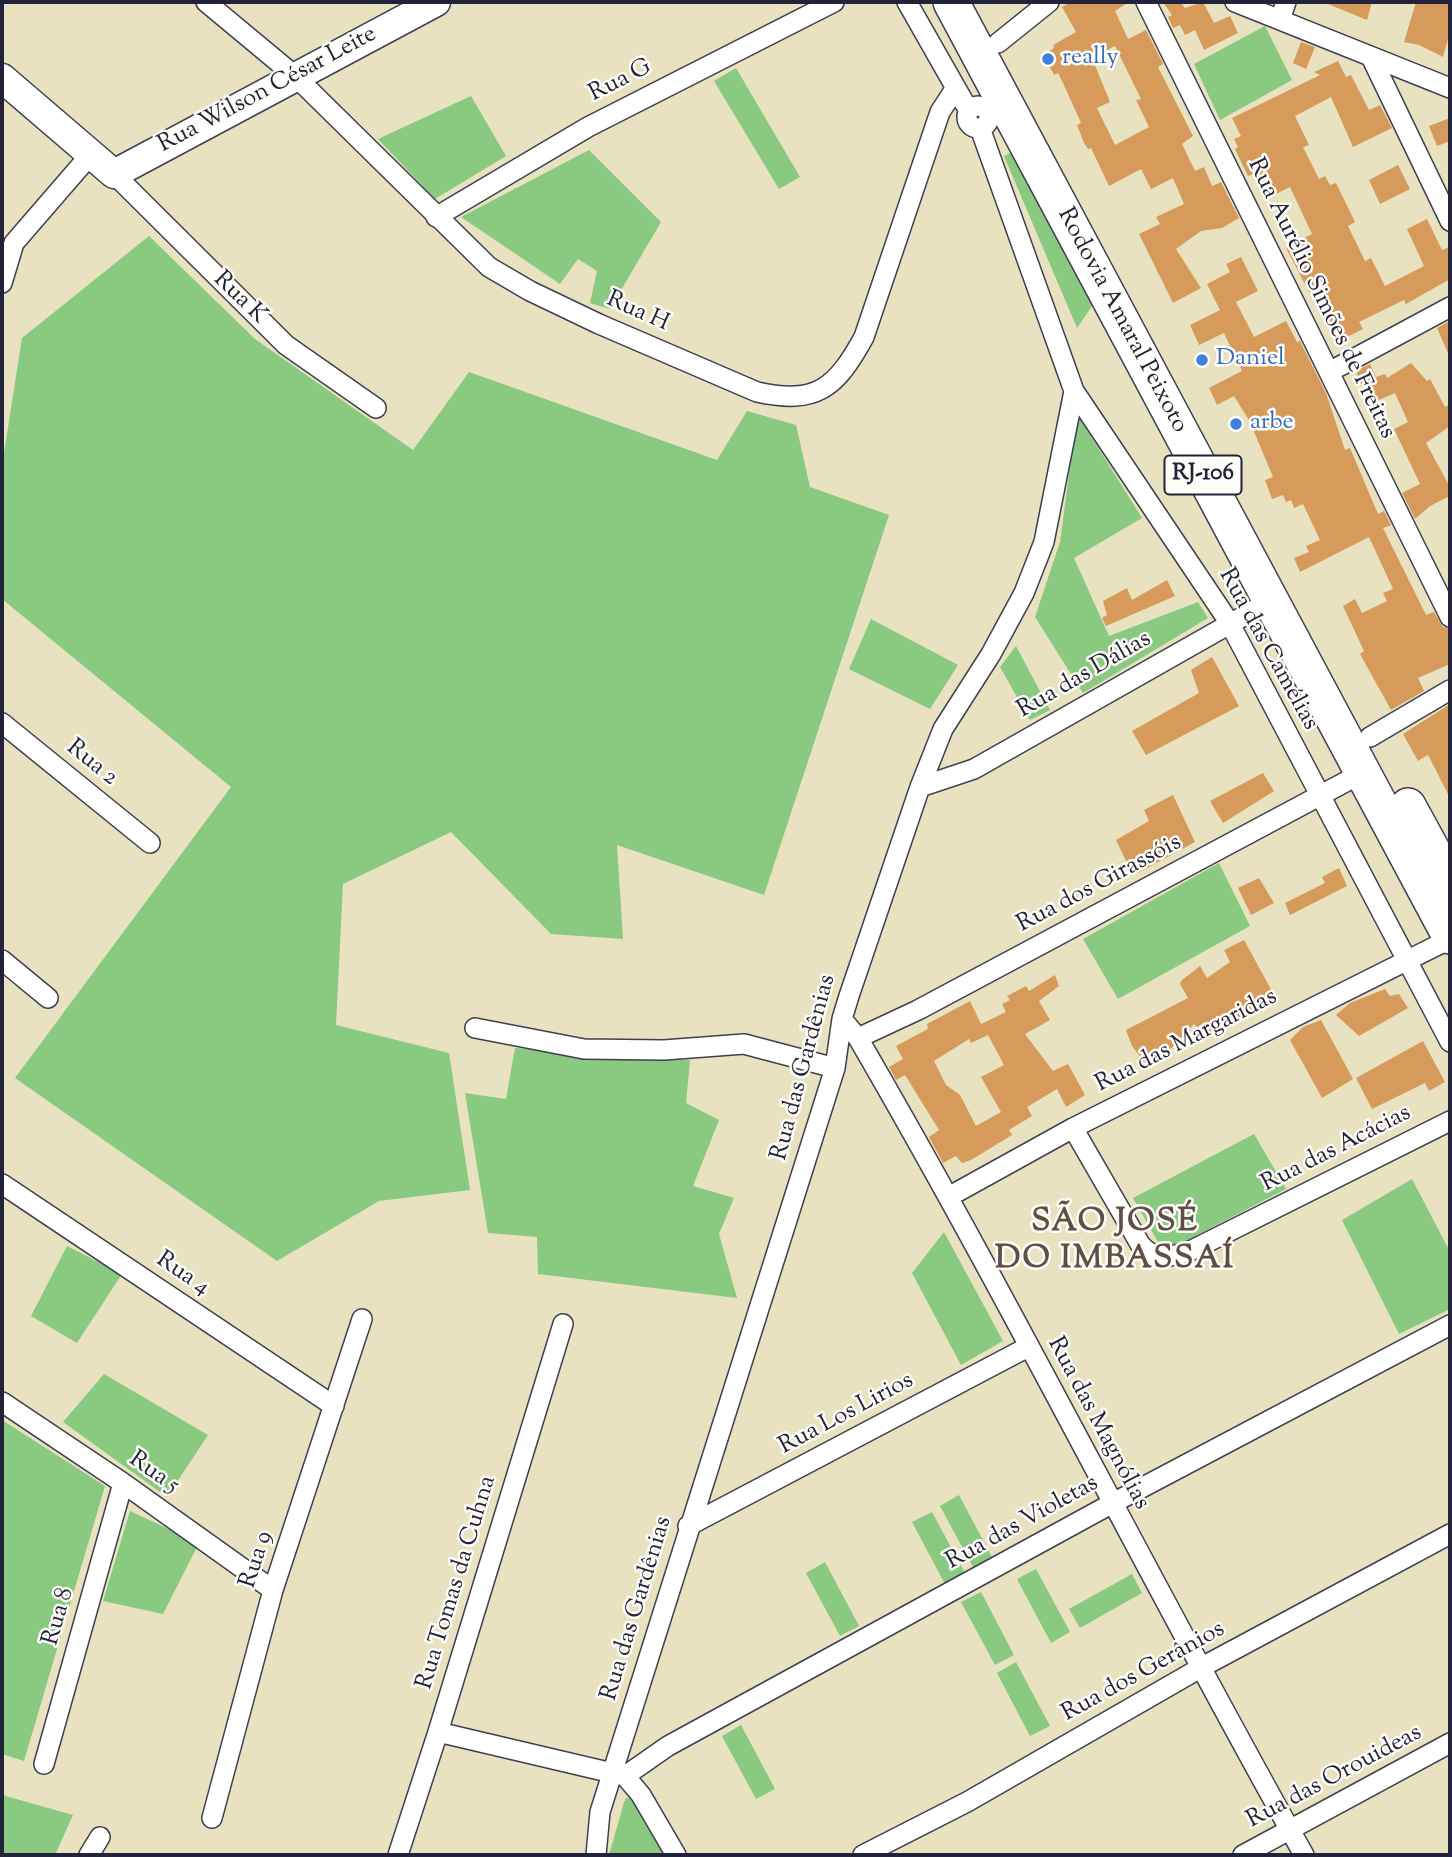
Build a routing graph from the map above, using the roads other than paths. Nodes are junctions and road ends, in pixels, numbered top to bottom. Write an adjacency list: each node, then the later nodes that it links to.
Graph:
1 (206, 2): 13 (street, Rua H)
2 (436, 2): 13 (street, Rua Wilson César Leite)
3 (834, 2): 19 (street, Rua G)
4 (907, 2): 16 (street, Rua das Camélias)
5 (951, 2): 11 (highway, Rodovia Amaral Peixoto / RJ-106)
6 (976, 2): 11 (highway, Rodovia Amaral Peixoto / RJ-106)
7 (1049, 2): 11 (street)
8 (1146, 2): 23 (street, Rua Aurélio Simões de Freitas)
9 (1235, 2): 10 (street)
10 (1283, 11): 12 (street)
11 (992, 56): 16 (highway); 17 (highway, Rodovia Amaral Peixoto / RJ-106); 31 (highway, Rodovia Amaral Peixoto / RJ-106)
12 (1372, 59): 15 (street); 20 (street)
13 (295, 75): 18 (street, Rua Wilson César Leite); 19 (street, Rua H)
14 (2, 78): 18 (street, Rua K)
15 (1450, 86)
16 (973, 112): 17 (highway); 19 (street, Rua H); 24 (street, Rua das Camélias)
17 (1020, 132): 26 (highway, Rodovia Amaral Peixoto / RJ-106)
18 (103, 164): 21 (street); 25 (street, Rua K)
19 (436, 217)
20 (1450, 221)
21 (2, 283)
22 (1450, 307): 23 (street)
23 (1329, 372): 27 (street, Rua Aurélio Simões de Freitas)
24 (1074, 391): 28 (street, Rua das Camélias); 33 (street, Rua das Gardênias)
25 (376, 408)
26 (1272, 600): 28 (street, Rua das Dálias); 32 (highway, Rodovia Amaral Peixoto / RJ-106)
27 (1450, 617)
28 (1229, 622): 33 (street, Rua das Dálias); 34 (street, Rua das Camélias)
29 (1450, 690): 31 (street)
30 (2, 723): 35 (street, Rua 2)
31 (1370, 737): 36 (highway, Rodovia Amaral Peixoto / RJ-106)
32 (1364, 772): 34 (street, Rua dos Girassóis); 37 (highway, Rodovia Amaral Peixoto / RJ-106)
33 (920, 787): 41 (street, Rua das Gardênias)
34 (1319, 796): 39 (street, Rua das Camélias); 43 (street, Rua dos Girassóis)
35 (150, 843)
36 (1450, 883)
37 (1450, 938): 39 (street, Rua das Margaridas)
38 (2, 960): 40 (street)
39 (1407, 960): 44 (street, Rua das Camélias); 47 (street, Rua das Margaridas)
40 (48, 998)
41 (842, 1019): 43 (street, Rua das Magnólias); 45 (street, Rua das Gardênias)
42 (475, 1028): 45 (street)
43 (858, 1038): 49 (street, Rua das Magnólias)
44 (1450, 1042)
45 (835, 1068): 58 (street, Rua das Gardênias)
46 (1450, 1121): 47 (street, Rua das Acácias)
47 (1073, 1128): 49 (street, Rua das Margaridas)
48 (2, 1184): 55 (street, Rua 4)
49 (950, 1196): 53 (street, Rua das Magnólias)
50 (362, 1319): 55 (street, Rua 9)
51 (563, 1324): 62 (street, Rua Tomas da Cuhna)
52 (1450, 1325): 57 (street, Rua das Violetas)
53 (1028, 1347): 57 (street, Rua das Magnólias); 58 (street, Rua Los Lirios)
54 (2, 1402): 56 (street, Rua 5)
55 (334, 1406): 60 (street, Rua 9)
56 (122, 1483): 60 (street, Rua 5); 64 (street, Rua 8)
57 (1111, 1504): 61 (street, Rua das Magnólias); 65 (street, Rua das Violetas)
58 (688, 1526): 65 (street, Rua das Gardênias)
59 (1450, 1534): 61 (street, Rua dos Gerânios)
60 (274, 1590): 66 (street, Rua 9)
61 (1202, 1667): 67 (street, Rua das Magnólias); 73 (street, Rua dos Gerânios)
62 (439, 1732): 65 (street); 70 (street, Rua Tomas da Cuhna)
63 (1450, 1743): 67 (street, Rua das Orouideas)
64 (44, 1765)
65 (618, 1775): 71 (street, Rua das Gardênias); 72 (street)
66 (212, 1818)
67 (1290, 1830): 74 (street, Rua das Orouideas); 75 (street, Rua das Magnólias)
68 (100, 1837): 69 (street)
69 (89, 1855)
70 (398, 1855)
71 (596, 1855)
72 (676, 1855)
73 (863, 1855)
74 (1243, 1855)
75 (1304, 1855)

